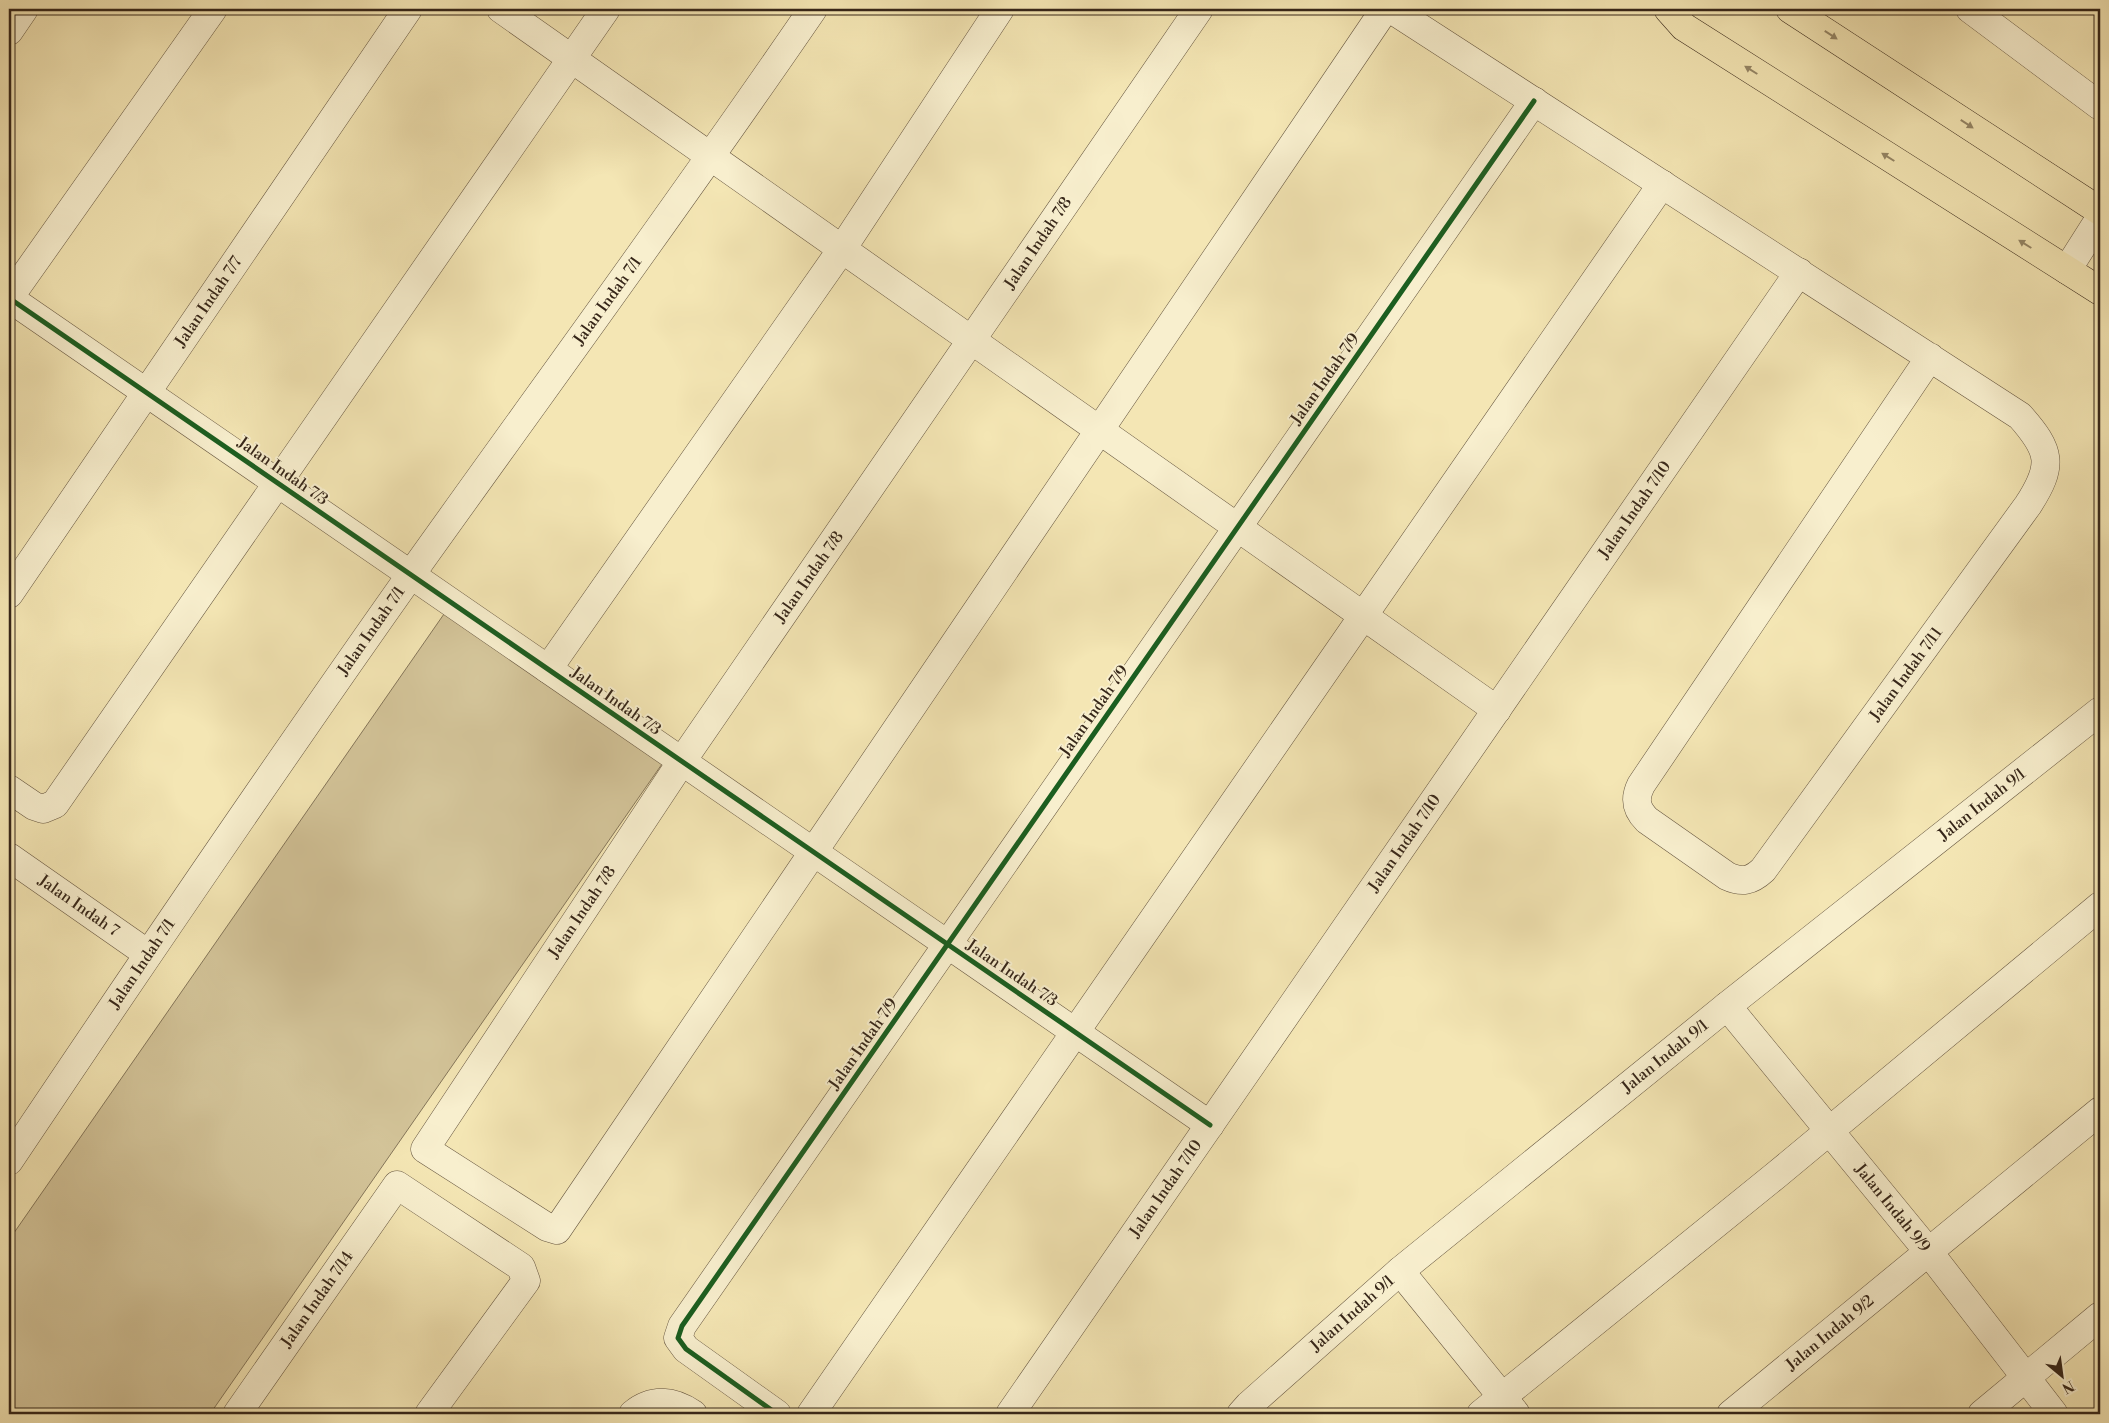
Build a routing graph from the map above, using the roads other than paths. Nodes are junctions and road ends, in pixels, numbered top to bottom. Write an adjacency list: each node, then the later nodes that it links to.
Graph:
1 (24, 9): 14 (street)
2 (214, 9): 26 (street)
3 (408, 9): 29 (street, Jalan Indah 7/7)
4 (501, 9): 15 (street)
5 (606, 9): 15 (street)
6 (813, 9): 18 (street, Jalan Indah 7/1)
7 (1000, 9): 22 (street)
8 (1199, 9): 27 (street, Jalan Indah 7/8)
9 (1385, 9): 30 (street)
10 (1391, 9): 16 (street)
11 (1668, 9): 23 (main road, one-way to 11)
12 (1790, 9): 20 (main road, one-way to 20)
13 (1970, 9): 17 (street)
14 (9, 31)
15 (572, 58): 18 (street); 31 (street)
16 (1534, 101): 19 (street); 32 (street, Jalan Indah 7/9)
17 (2100, 106)
18 (712, 157): 22 (street); 33 (street, Jalan Indah 7/1)
19 (1662, 184): 24 (street); 35 (street)
20 (2100, 211)
21 (2100, 218): 23 (street)
22 (842, 249): 27 (street); 36 (street)
23 (2067, 270): 25 (main road)
24 (1799, 272): 28 (street); 37 (street, Jalan Indah 7/10)
25 (2100, 291)
26 (9, 298): 29 (street, Jalan Indah 7/3)
27 (972, 340): 30 (street); 39 (street, Jalan Indah 7/8)
28 (1930, 357): 28 (street, Jalan Indah 7/11)
29 (146, 393): 31 (street, Jalan Indah 7/3); 34 (street, Jalan Indah 7/7)
30 (1099, 430): 32 (street); 41 (street)
31 (277, 483): 33 (street, Jalan Indah 7/3); 40 (street)
32 (1237, 527): 35 (street); 44 (street, Jalan Indah 7/9)
33 (411, 575): 36 (street, Jalan Indah 7/3); 45 (street, Jalan Indah 7/1)
34 (9, 594)
35 (1363, 616): 37 (street); 47 (street)
36 (548, 669): 39 (street, Jalan Indah 7/3)
37 (1497, 710): 49 (street, Jalan Indah 7/10)
38 (2100, 711): 46 (street, Jalan Indah 9/1)
39 (682, 761): 41 (street, Jalan Indah 7/3); 41 (street, Jalan Indah 7/8)
40 (9, 789)
41 (813, 852): 44 (street, Jalan Indah 7/3)
42 (9, 857): 45 (street, Jalan Indah 7)
43 (2100, 906): 50 (street)
44 (948, 944): 47 (street, Jalan Indah 7/3); 61 (street, Jalan Indah 7/9)
45 (148, 954): 51 (street, Jalan Indah 7/1)
46 (1727, 1006): 50 (street, Jalan Indah 9/9); 53 (street, Jalan Indah 9/1)
47 (1075, 1032): 49 (street, Jalan Indah 7/3); 62 (street)
48 (2100, 1111): 52 (street, Jalan Indah 9/2)
49 (1210, 1124): 63 (street, Jalan Indah 7/10)
50 (1829, 1130): 52 (street, Jalan Indah 9/9); 56 (street)
51 (9, 1161)
52 (1928, 1251): 55 (street, Jalan Indah 9/9); 66 (street, Jalan Indah 9/2)
53 (1400, 1271): 56 (street); 64 (street, Jalan Indah 9/1)
54 (2100, 1316): 55 (street)
55 (2026, 1378): 67 (street); 68 (street, Jalan Indah 9/9)
56 (1509, 1406): 65 (street)
57 (642, 1409): 60 (street)
58 (237, 1414): 59 (street, Jalan Indah 7/14)
59 (429, 1414)
60 (693, 1414)
61 (778, 1414)
62 (811, 1414)
63 (1010, 1414)
64 (1241, 1414)
65 (1481, 1414)
66 (1731, 1414)
67 (1982, 1414)
68 (2054, 1414)

